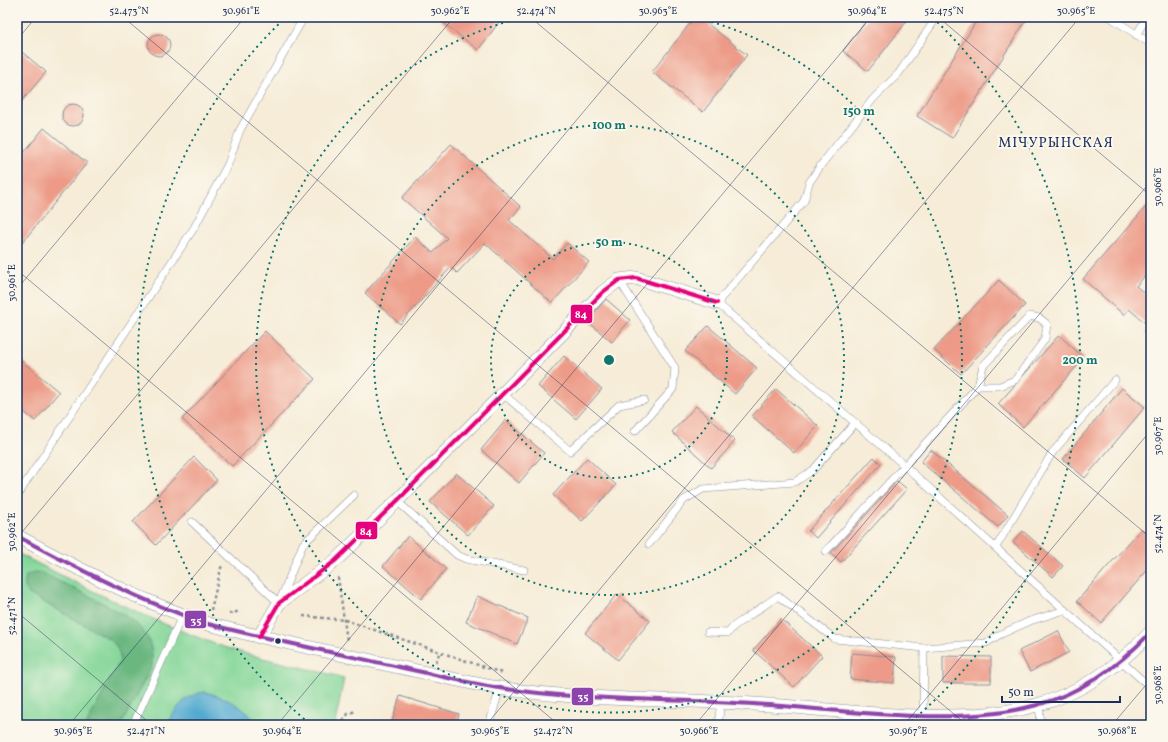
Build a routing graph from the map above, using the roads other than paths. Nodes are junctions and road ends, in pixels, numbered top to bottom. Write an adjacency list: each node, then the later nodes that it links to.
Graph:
1 (304, 17): 17 (lane)
2 (937, 17): 8 (lane)
3 (1110, 17): 5 (lane)
4 (1147, 17): 5 (lane)
5 (1136, 35): 6 (lane)
6 (1151, 44)
7 (620, 280): 8 (street); 11 (street); 14 (lane)
8 (718, 303): 13 (lane)
9 (1115, 380): 22 (lane)
10 (978, 386): 10 (lane); 15 (lane)
11 (503, 394): 12 (lane); 18 (street)
12 (644, 400)
13 (855, 423): 15 (lane); 21 (lane)
14 (635, 431)
15 (905, 466): 22 (lane); 23 (lane)
16 (354, 495): 25 (lane)
17 (17, 496)
18 (397, 501): 24 (lane); 25 (street)
19 (192, 522): 25 (lane)
20 (17, 536): 27 (street)
21 (649, 544)
22 (996, 547): 26 (lane)
23 (826, 551)
24 (524, 570)
25 (279, 603): 30 (street)
26 (1065, 610): 31 (lane); 32 (lane)
27 (182, 616): 30 (street); 38 (lane)
28 (708, 632): 31 (lane)
29 (1151, 632): 32 (street)
30 (259, 637): 33 (street)
31 (924, 648): 37 (lane)
32 (1121, 660): 34 (lane); 36 (street)
33 (500, 688): 35 (street); 39 (lane)
34 (1151, 688)
35 (721, 701): 37 (street); 40 (lane)
36 (1039, 705): 37 (street); 41 (lane)
37 (923, 715)
38 (133, 725)
39 (489, 725)
40 (718, 725)
41 (1041, 725)

